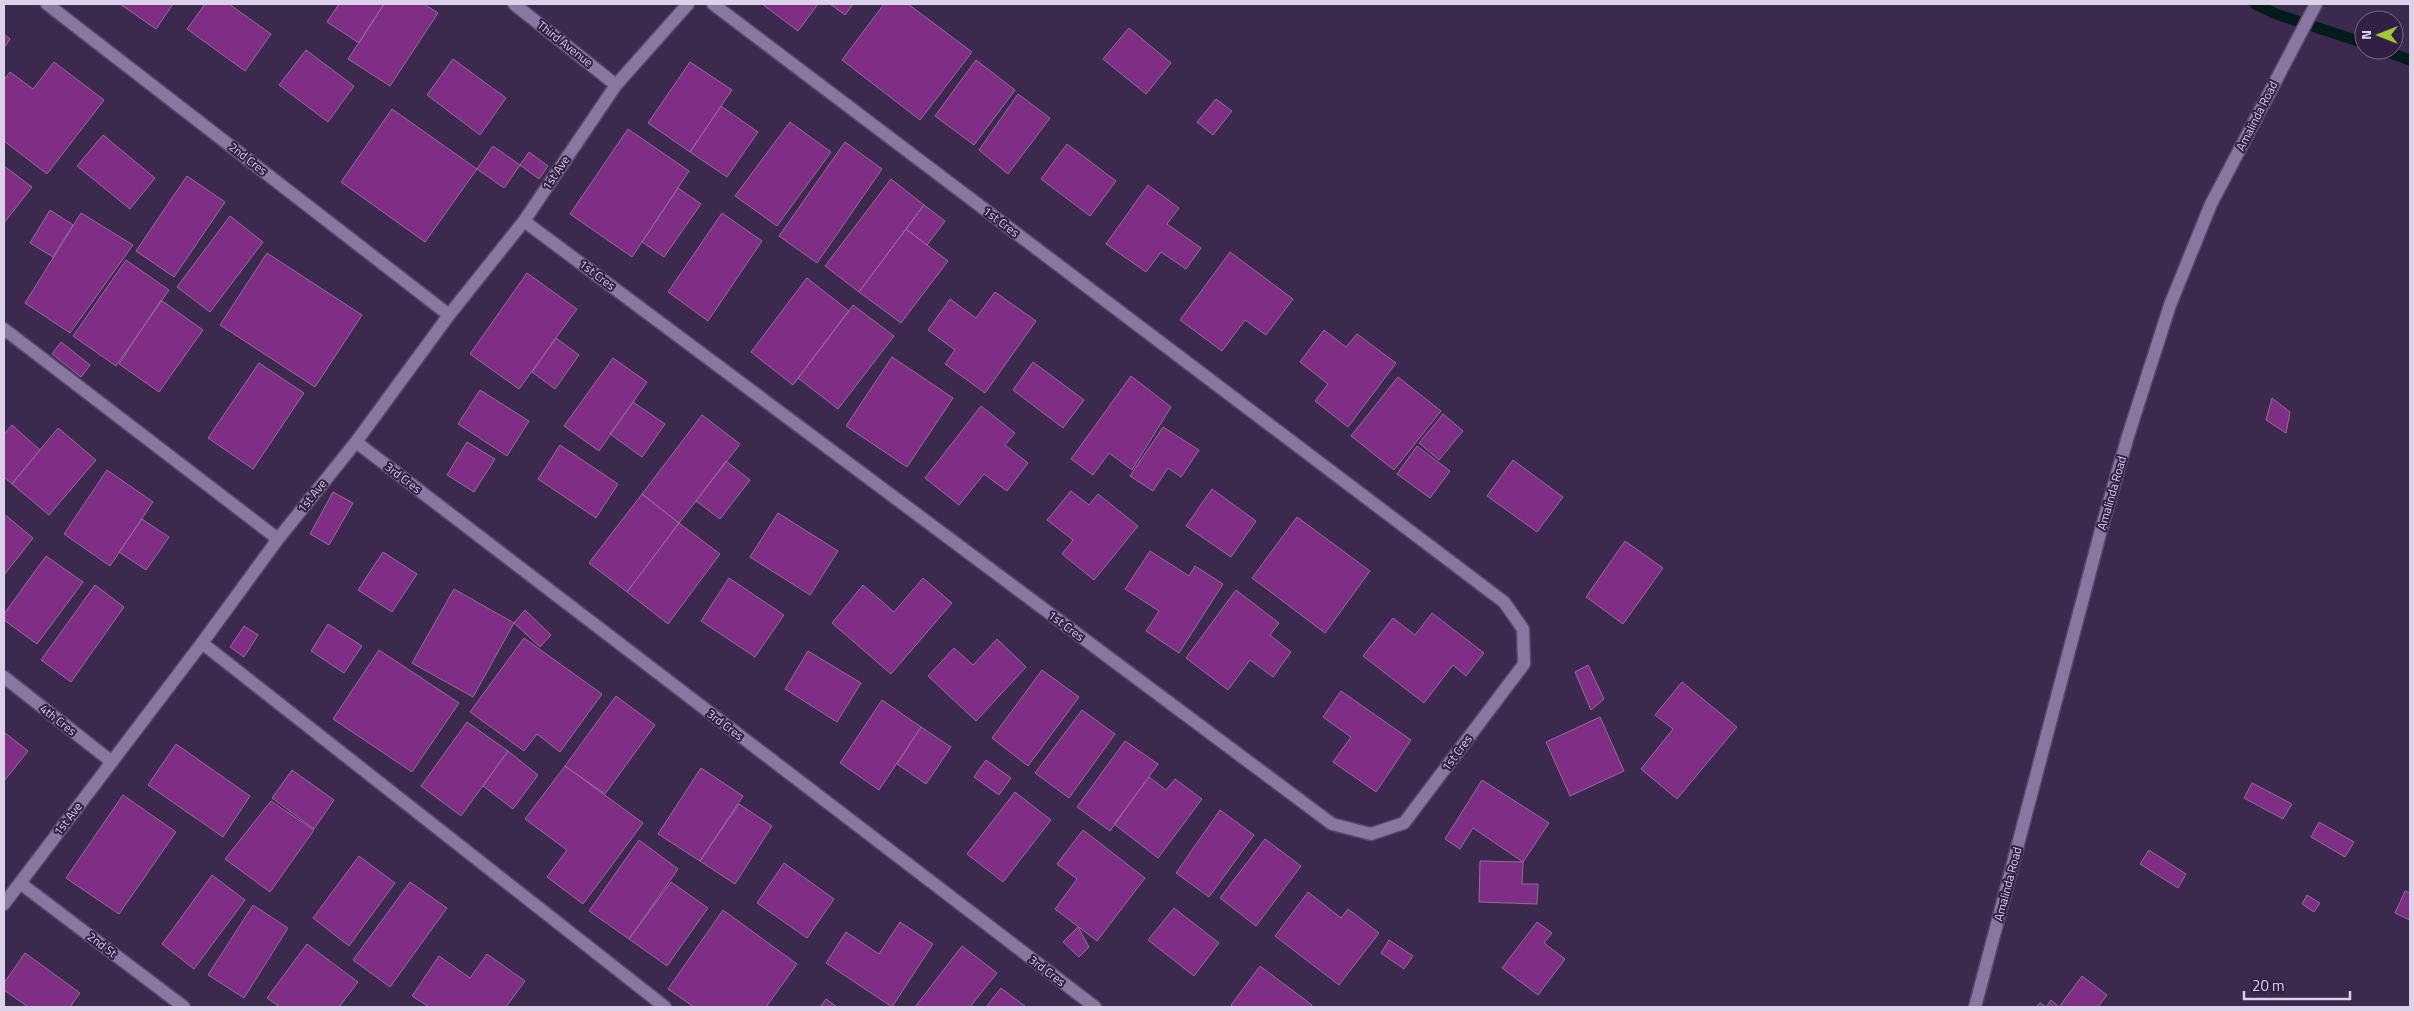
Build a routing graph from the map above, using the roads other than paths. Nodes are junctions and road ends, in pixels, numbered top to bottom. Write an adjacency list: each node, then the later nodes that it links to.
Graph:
1 (47, 4): 8 (street, 2nd Cres)
2 (514, 4): 6 (street, Third Avenue)
3 (688, 4): 6 (street, 1st Ave)
4 (713, 4): 7 (street, 1st Cres)
5 (2316, 4): 20 (street, Amalinda Road)
6 (616, 85): 7 (street, 1st Ave)
7 (524, 221): 8 (street, 1st Ave)
8 (449, 314): 10 (street, 1st Ave)
9 (4, 329): 11 (street)
10 (356, 442): 11 (street, 1st Ave); 19 (street, 3rd Cres)
11 (278, 539): 12 (street, 1st Ave)
12 (202, 643): 14 (street, 1st Ave); 18 (street)
13 (4, 677): 14 (street, 4th Cres)
14 (112, 762): 15 (street, 1st Ave)
15 (20, 883): 16 (street, 1st Ave); 17 (street, 2nd St)
16 (4, 904)
17 (184, 1007)
18 (665, 1007)
19 (1095, 1007)
20 (1975, 1007)

